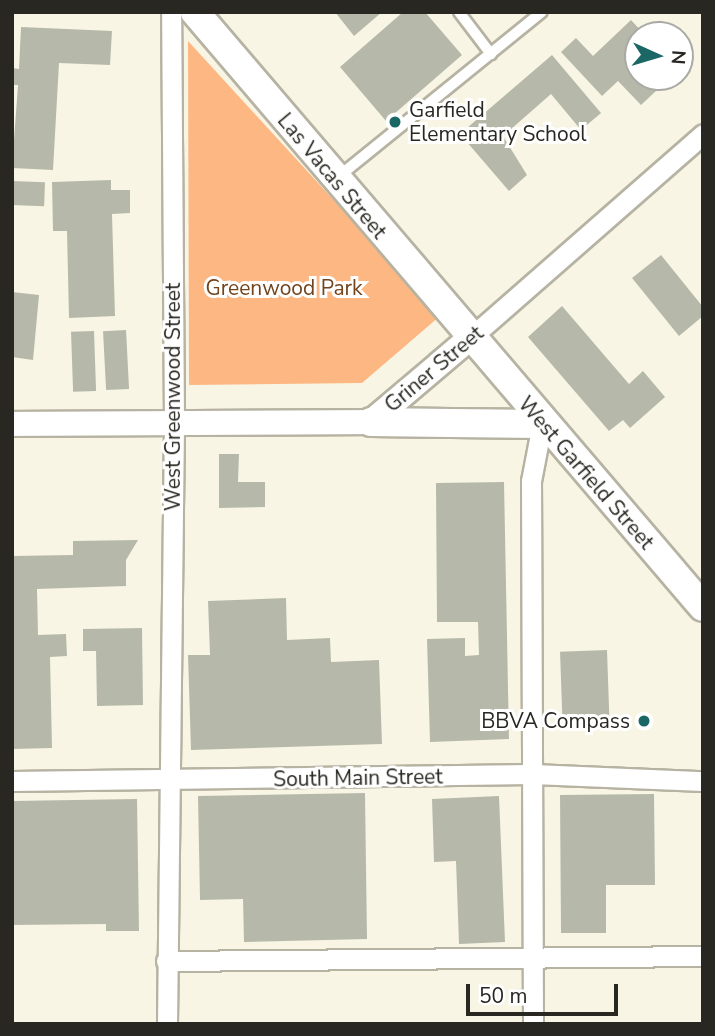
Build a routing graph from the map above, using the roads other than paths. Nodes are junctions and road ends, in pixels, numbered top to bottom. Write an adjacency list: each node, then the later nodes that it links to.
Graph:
1 (171, 12): 9 (street, West Greenwood Street)
2 (459, 12): 5 (lane)
3 (542, 12): 5 (lane)
4 (205, 16): 7 (main road, Las Vacas Street)
5 (491, 54): 7 (lane)
6 (702, 137): 8 (street, Griner Street)
7 (335, 180): 8 (main road, Las Vacas Street)
8 (470, 339): 10 (street, Griner Street); 12 (main road, West Garfield Street)
9 (174, 422): 10 (street, Griner Street); 11 (street, Griner Street); 16 (street, West Greenwood Street)
10 (371, 422): 12 (main road)
11 (12, 424)
12 (542, 424): 13 (main road, West Garfield Street); 14 (street)
13 (703, 607)
14 (533, 774): 16 (street, South Main Street); 17 (street, South Main Street); 18 (street)
15 (12, 781): 16 (street, South Main Street)
16 (168, 781): 20 (street, West Greenwood Street)
17 (703, 781)
18 (532, 956): 19 (street); 20 (street); 22 (street)
19 (703, 956)
20 (166, 961): 21 (street, West Greenwood Street)
21 (167, 1024)
22 (533, 1024)

